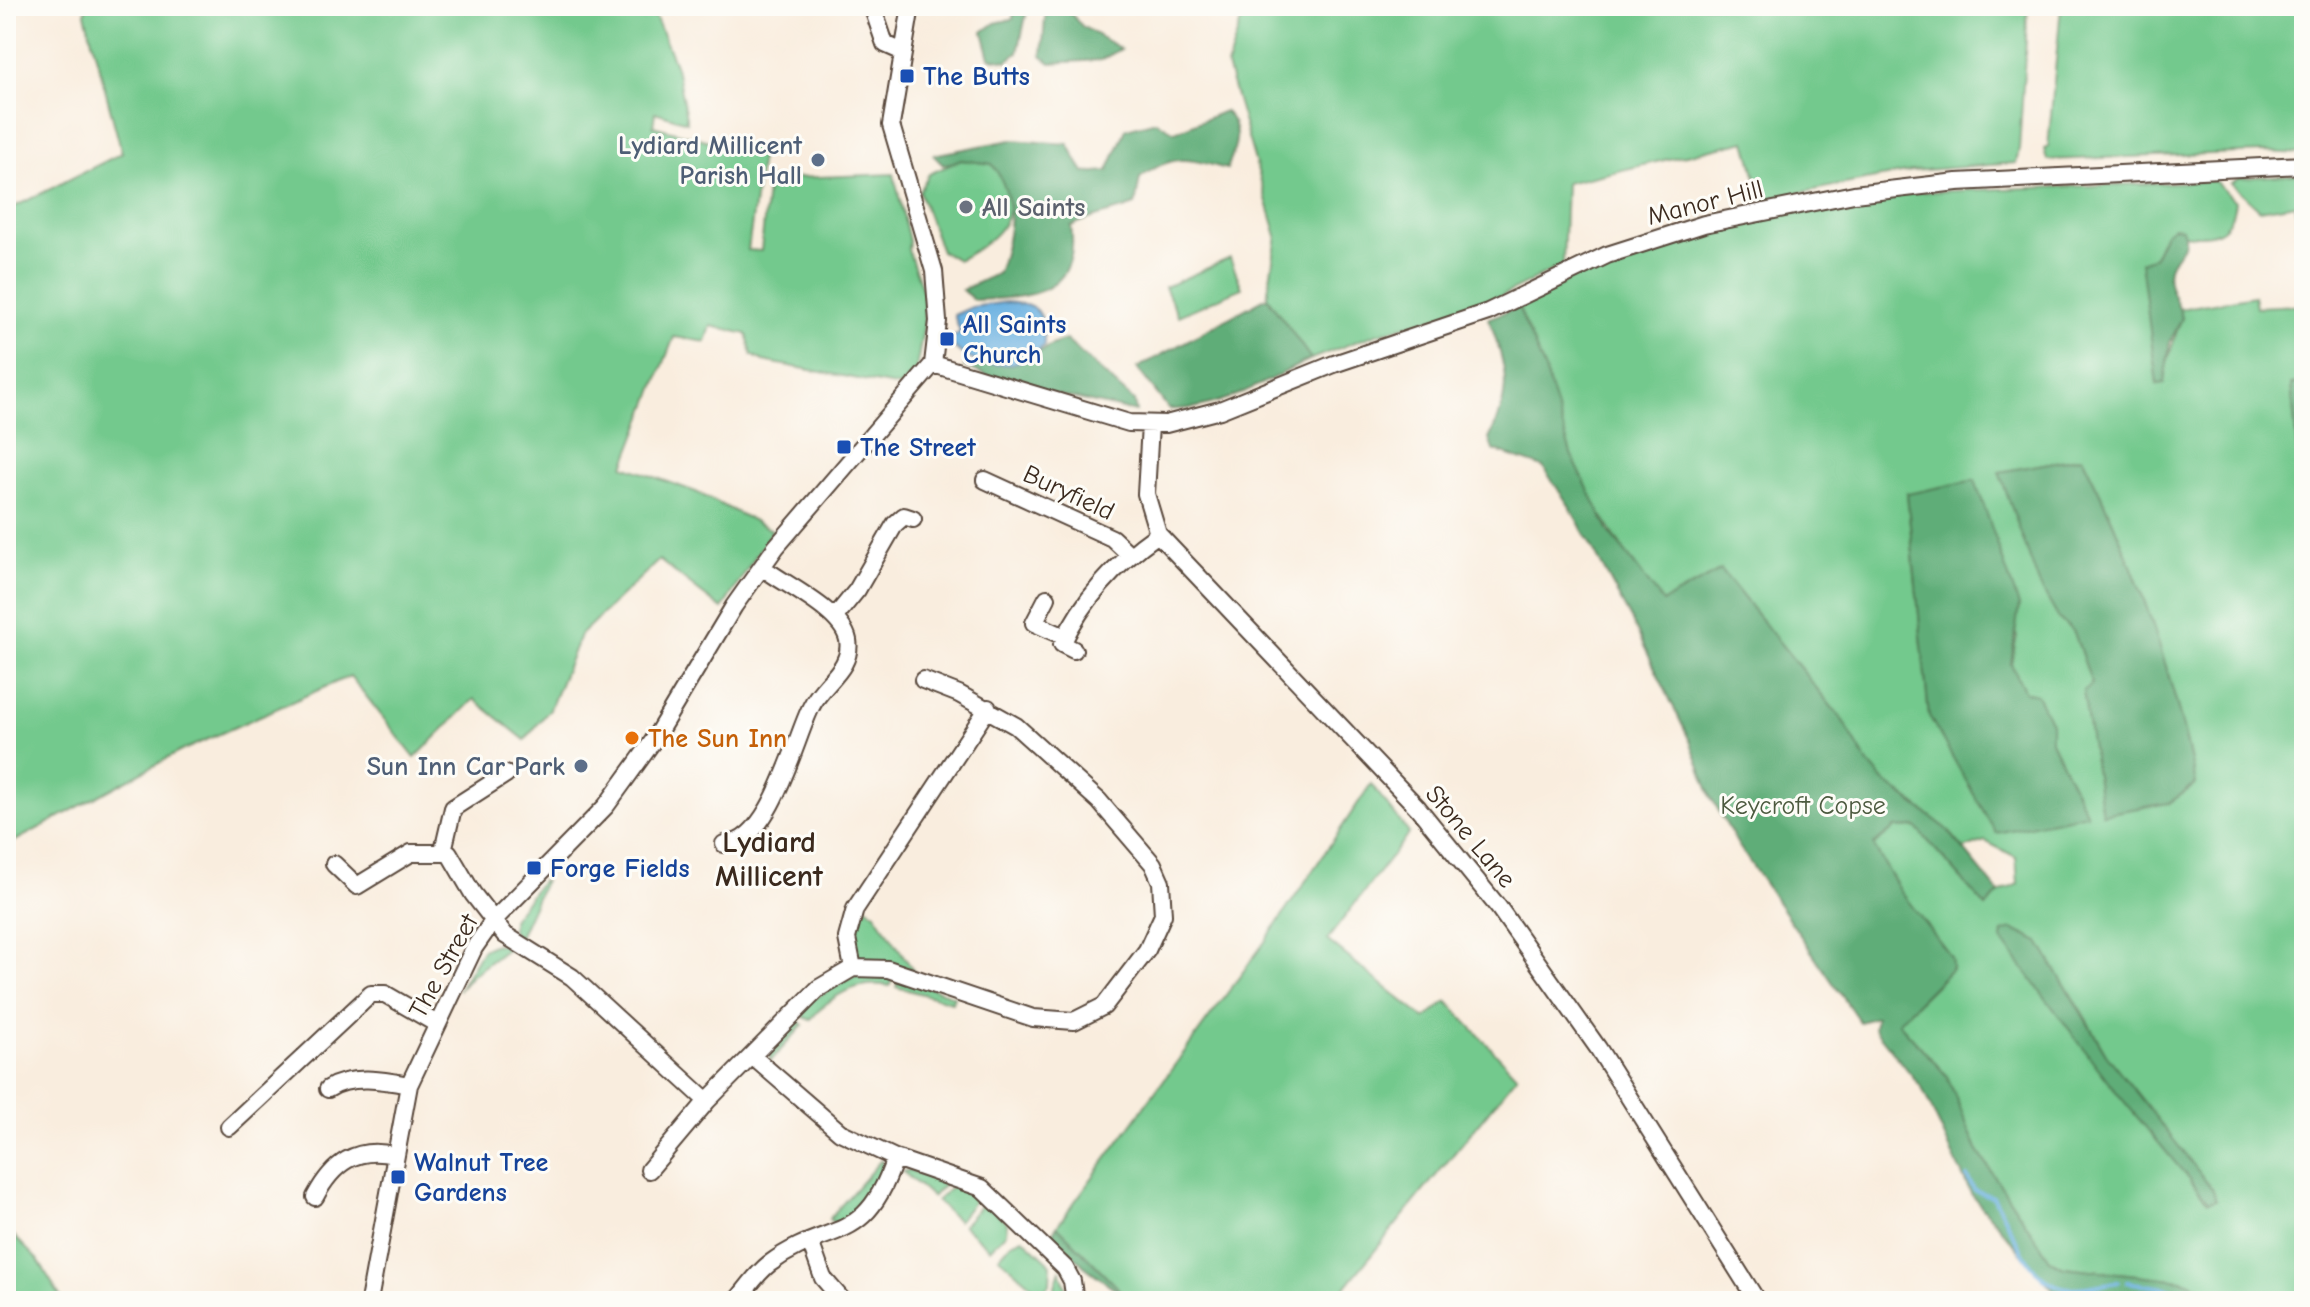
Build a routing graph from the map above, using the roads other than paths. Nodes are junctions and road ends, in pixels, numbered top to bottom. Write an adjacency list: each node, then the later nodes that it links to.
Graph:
1 (872, 6): 3 (street)
2 (911, 6): 3 (street)
3 (903, 52): 5 (street)
4 (2304, 165): 6 (street, Manor Hill)
5 (933, 364): 6 (street); 11 (street, The Street)
6 (1150, 425): 9 (street, Stone Lane)
7 (985, 480): 10 (street, Buryfield)
8 (913, 519): 13 (street)
9 (1158, 534): 10 (street, Buryfield); 37 (street, Stone Lane)
10 (1129, 554): 12 (street, Buryfield)
11 (762, 567): 13 (street); 20 (street, The Street)
12 (1047, 598)
13 (835, 617): 17 (street)
14 (923, 680): 15 (street)
15 (988, 708): 21 (street); 21 (street)
16 (506, 774): 18 (street)
17 (733, 849)
18 (443, 851): 19 (street); 20 (street)
19 (334, 864)
20 (493, 921): 22 (street, The Street); 26 (street)
21 (853, 968): 23 (street)
22 (437, 1024): 24 (street, The Street); 27 (street)
23 (752, 1056): 26 (street); 29 (street)
24 (409, 1085): 25 (street); 28 (street, The Street)
25 (328, 1089)
26 (707, 1101): 30 (street)
27 (229, 1127)
28 (394, 1155): 31 (street); 34 (street, The Street)
29 (895, 1158): 32 (street); 33 (street)
30 (649, 1170)
31 (315, 1197)
32 (811, 1244): 35 (street); 36 (street)
33 (1075, 1294)
34 (369, 1301)
35 (736, 1301)
36 (843, 1301)
37 (1757, 1301)

